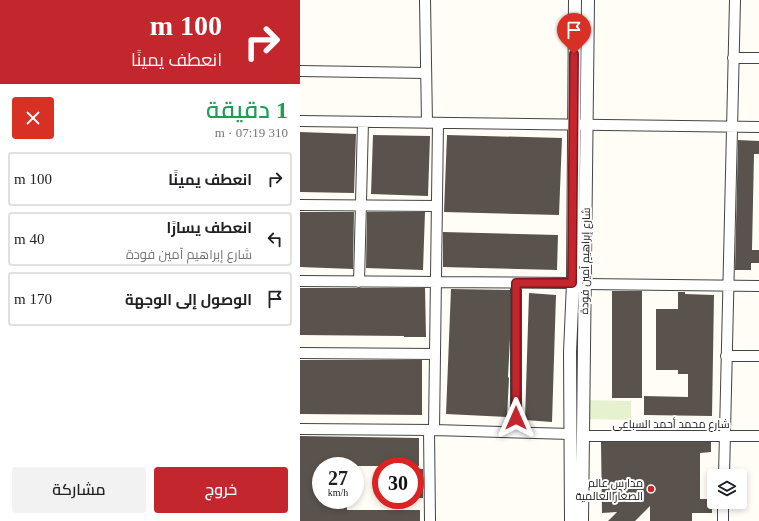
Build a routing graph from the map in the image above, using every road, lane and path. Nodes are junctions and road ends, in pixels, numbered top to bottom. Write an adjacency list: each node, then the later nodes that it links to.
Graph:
1 (425, 0): 8 (street)
2 (575, 0): 9 (street, شارع إبراهيم آمين فودة)
3 (588, 0): 10 (street, شارع إبراهيم آمين فودة)
4 (735, 0): 5 (street)
5 (733, 58): 6 (street); 17 (street)
6 (759, 58)
7 (300, 71): 8 (street)
8 (426, 74): 13 (street)
9 (574, 82): 10 (street); 15 (street, شارع إبراهيم آمين فودة)
10 (587, 82): 16 (street, شارع إبراهيم آمين فودة)
11 (300, 121): 12 (street)
12 (363, 122): 13 (street); 20 (street)
13 (427, 123): 14 (street)
14 (438, 123): 15 (street); 21 (street)
15 (574, 124): 16 (street); 26 (street, شارع إبراهيم آمين فودة)
16 (586, 125): 17 (street); 26 (street, شارع إبراهيم آمين فودة)
17 (732, 126): 18 (street); 27 (street)
18 (759, 127)
19 (300, 205): 20 (street)
20 (362, 206): 21 (street); 23 (street)
21 (437, 206): 24 (street)
22 (300, 281): 23 (street)
23 (359, 282): 24 (street)
24 (436, 282): 25 (street); 32 (street)
25 (516, 283): 26 (street); 37 (street)
26 (579, 284): 27 (street); 29 (street, شارع إبراهيم آمين فودة); 30 (street, شارع إبراهيم آمين فودة)
27 (728, 286): 28 (street); 33 (street)
28 (759, 286)
29 (570, 352): 30 (street); 38 (street, شارع إبراهيم آمين فودة)
30 (583, 352): 38 (street, شارع إبراهيم آمين فودة)
31 (300, 353): 32 (street)
32 (435, 354): 36 (street)
33 (726, 356): 34 (street); 39 (street)
34 (759, 356)
35 (300, 429): 36 (street, شارع محمد أحمد السباعى)
36 (432, 430): 37 (street, شارع محمد أحمد السباعى); 43 (street)
37 (516, 432): 38 (street, شارع محمد أحمد السباعى)
38 (577, 435): 39 (street, شارع محمد أحمد السباعى); 44 (street, شارع إبراهيم آمين فودة); 45 (street, شارع إبراهيم آمين فودة)
39 (724, 436): 40 (street, شارع محمد أحمد السباعى); 41 (street)
40 (759, 436)
41 (724, 469)
42 (723, 509): 46 (street)
43 (430, 521)
44 (571, 521)
45 (582, 521)
46 (723, 521)

